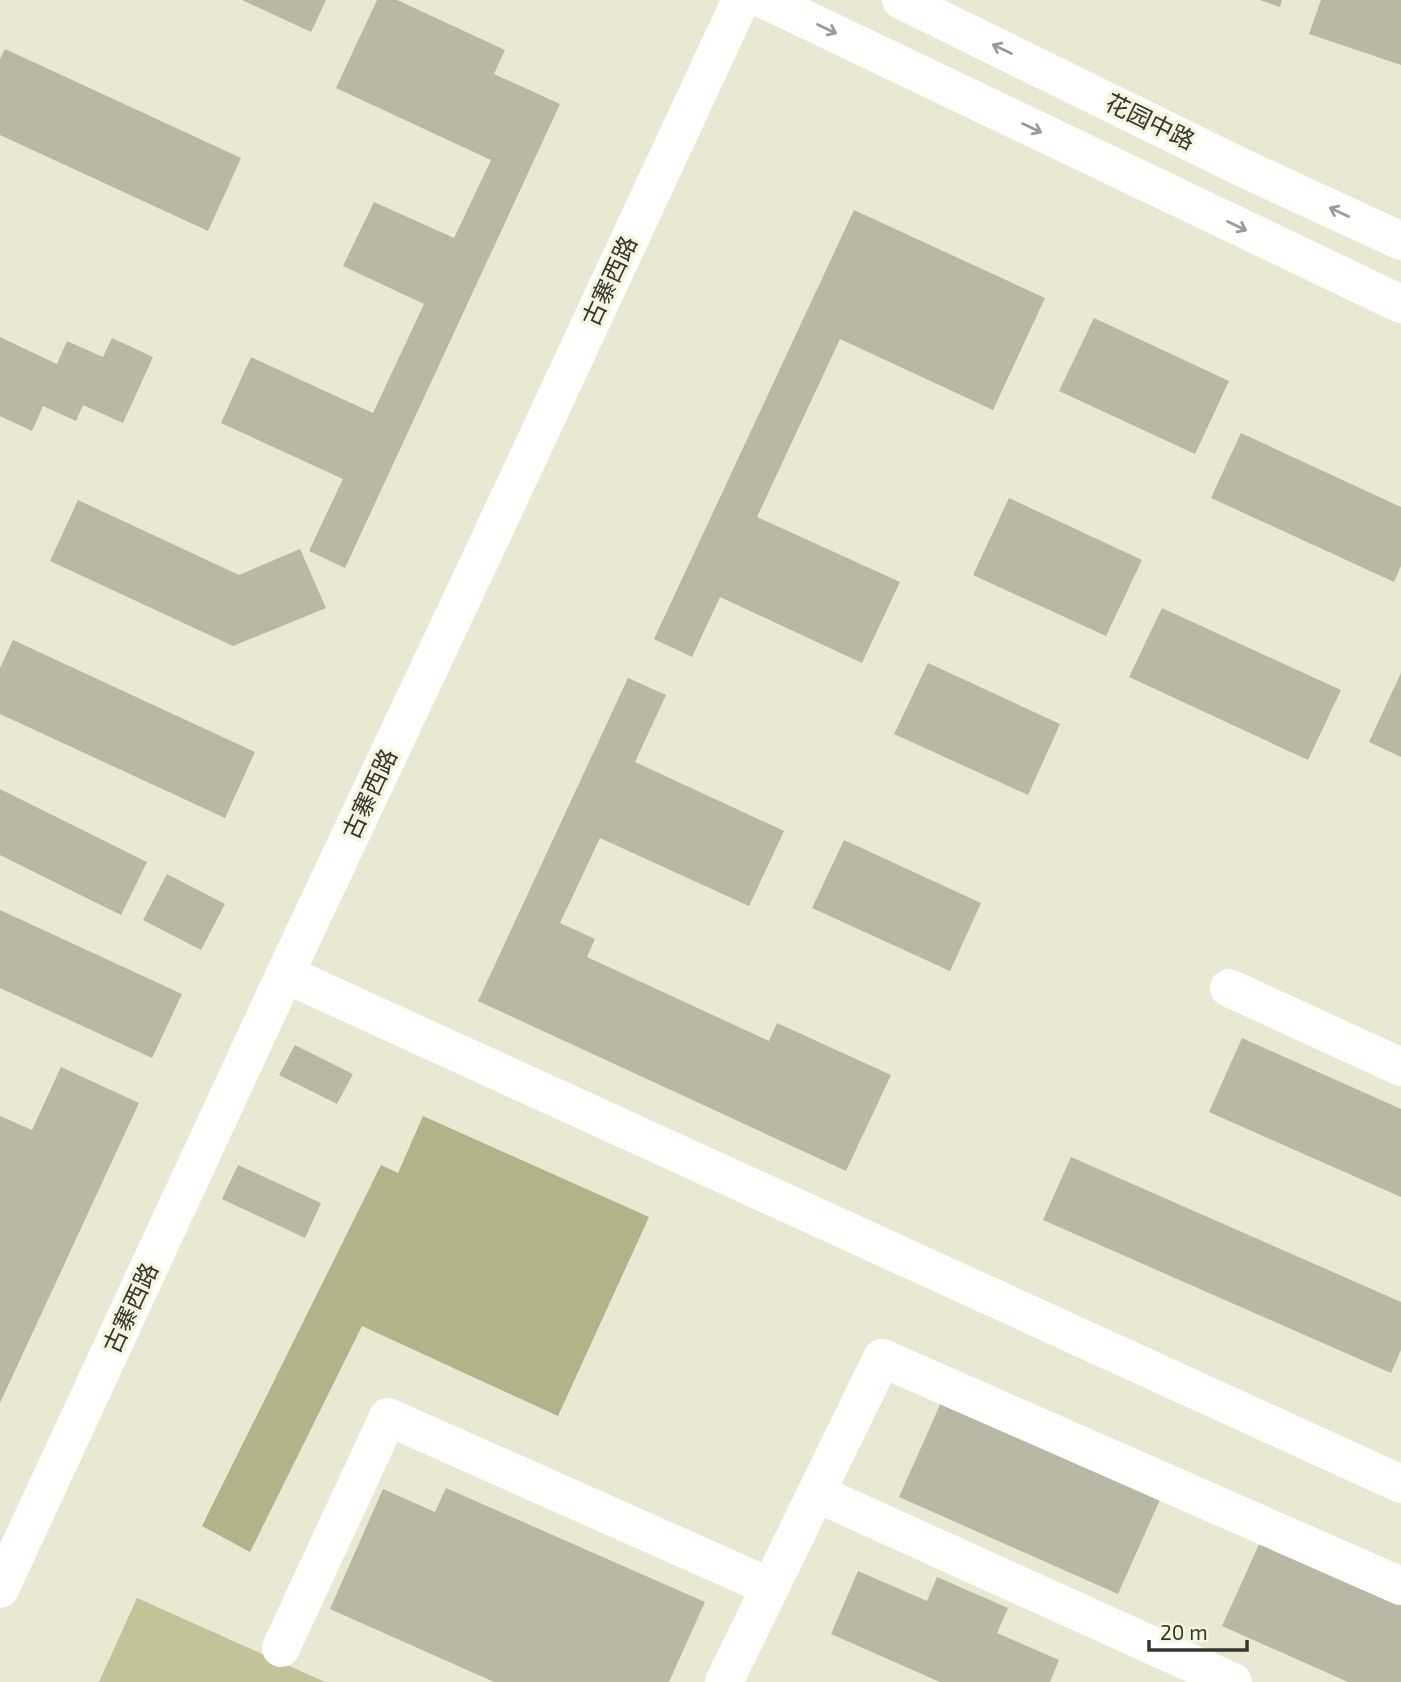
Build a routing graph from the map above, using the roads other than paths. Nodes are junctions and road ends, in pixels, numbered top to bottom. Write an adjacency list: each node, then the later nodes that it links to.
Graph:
1 (741, 0): 6 (main road, 古寨西路)
2 (765, 0): 5 (main road, one-way to 5)
3 (901, 0): 4 (main road, 花园中路, one-way to 3)
4 (1401, 241)
5 (1401, 304)
6 (285, 974): 9 (main road); 13 (main road, 古寨西路)
7 (1229, 988): 8 (main road)
8 (1401, 1067)
9 (1401, 1484)
10 (816, 1493): 11 (main road); 12 (main road); 16 (main road)
11 (1401, 1586)
12 (770, 1587): 14 (main road); 15 (main road)
13 (0, 1589)
14 (281, 1648)
15 (724, 1682)
16 (1233, 1682)

